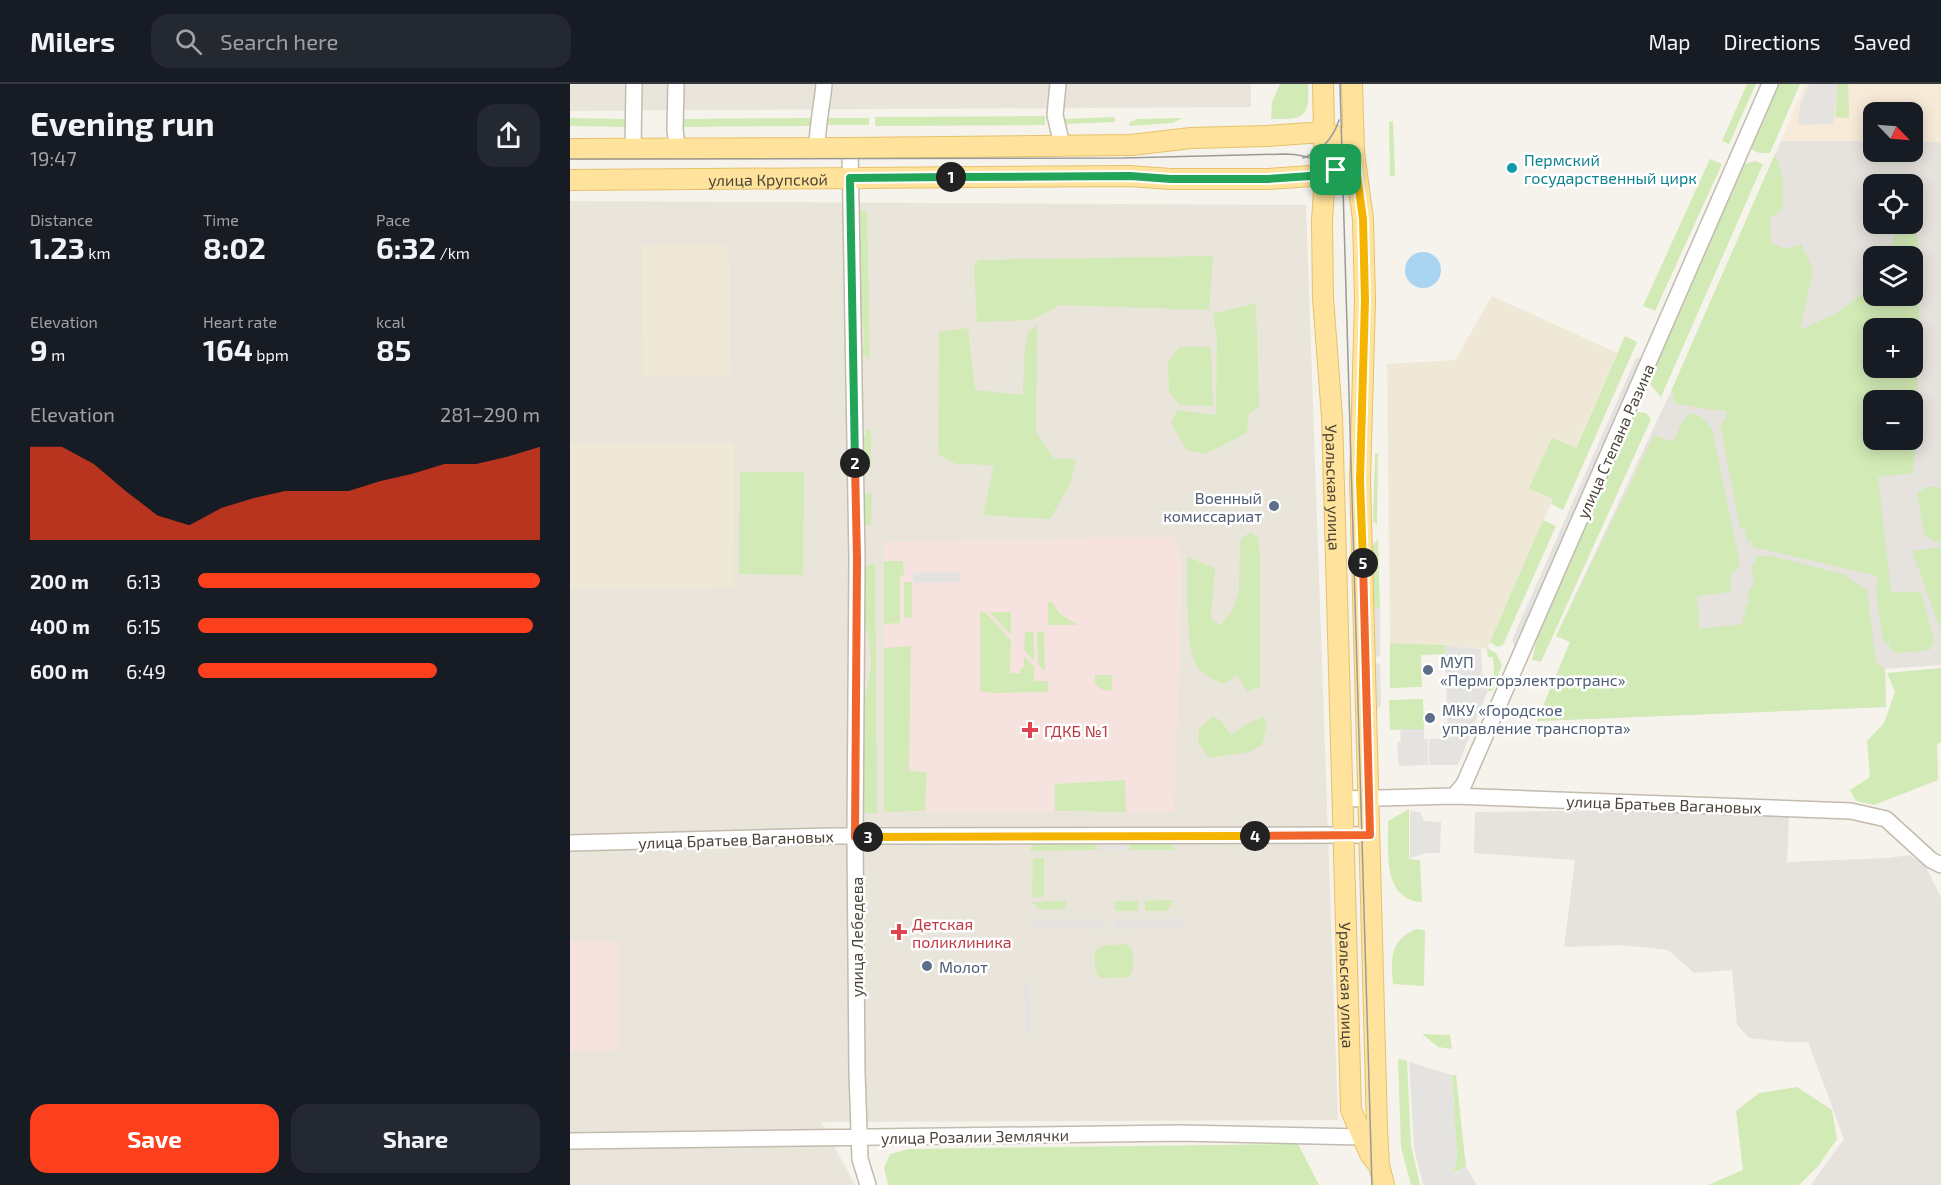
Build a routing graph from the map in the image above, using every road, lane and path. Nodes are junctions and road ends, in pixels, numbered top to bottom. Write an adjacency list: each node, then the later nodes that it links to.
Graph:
1 (634, 84): 10 (street)
2 (676, 84): 11 (street)
3 (824, 84): 12 (street)
4 (1058, 84): 9 (street)
5 (1323, 84): 8 (main road, Уральская улица)
6 (1352, 84): 15 (main road, Уральская улица)
7 (1770, 84): 19 (street, улица Степана Разина)
8 (1324, 132): 9 (main road, улица Крупской); 15 (main road); 16 (main road, Уральская улица)
9 (1062, 145): 13 (main road, улица Крупской)
10 (633, 148): 11 (main road, улица Крупской); 14 (main road, улица Крупской)
11 (677, 148): 12 (main road, улица Крупской)
12 (817, 148): 13 (main road, улица Крупской)
13 (850, 148): 17 (street, улица Лебедева)
14 (570, 149)
15 (1354, 153): 16 (main road); 20 (main road, Уральская улица)
16 (1325, 175): 17 (main road, улица Крупской); 21 (main road, Уральская улица)
17 (850, 178): 18 (main road, улица Крупской); 23 (street, улица Лебедева)
18 (570, 180)
19 (1454, 796): 20 (street, улица Братьев Вагановых); 26 (street, улица Братьев Вагановых)
20 (1369, 798): 21 (street); 22 (main road, Уральская улица)
21 (1343, 799): 24 (main road, Уральская улица)
22 (1370, 835): 24 (street, улица Братьев Вагановых); 27 (main road, Уральская улица)
23 (855, 837): 24 (street, улица Братьев Вагановых); 25 (street, улица Братьев Вагановых); 28 (street, улица Лебедева)
24 (1344, 837): 27 (main road, Уральская улица)
25 (570, 843)
26 (1941, 865)
27 (1370, 1133): 28 (street, улица Розалии Землячки); 31 (main road, Уральская улица)
28 (858, 1138): 29 (street, улица Розалии Землячки); 30 (street, улица Лебедева)
29 (570, 1141)
30 (868, 1185)
31 (1384, 1185)

